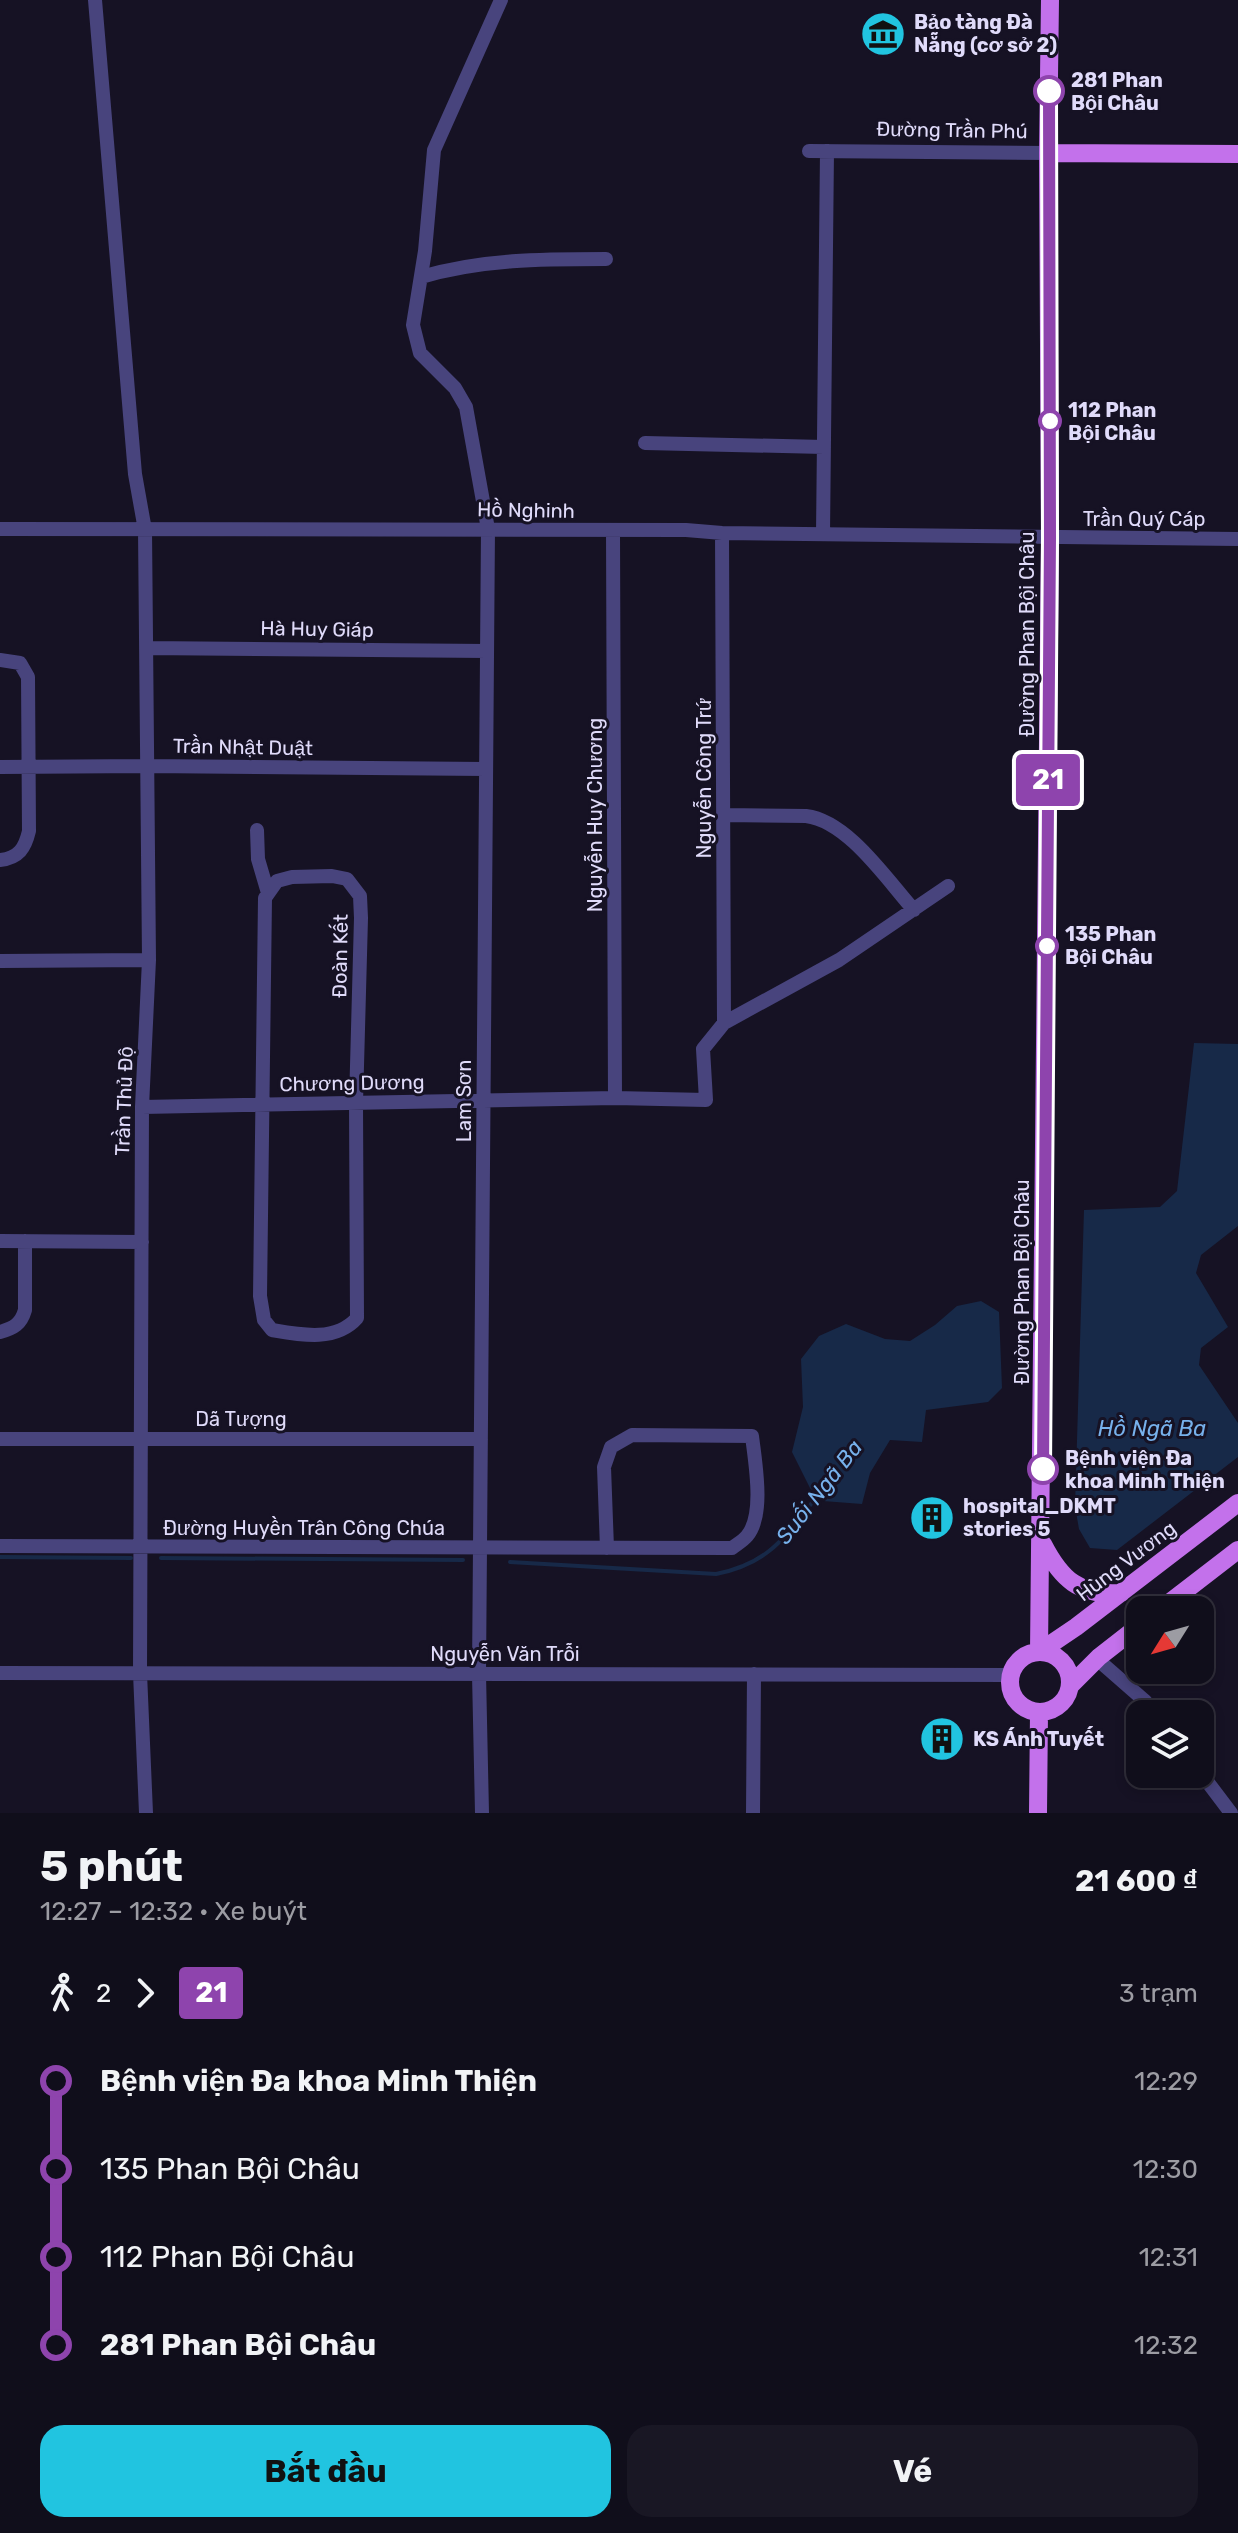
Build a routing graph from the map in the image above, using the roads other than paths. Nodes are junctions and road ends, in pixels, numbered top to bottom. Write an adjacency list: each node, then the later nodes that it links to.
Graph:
1 (95, 0): 14 (street, Trần Thủ Độ)
2 (501, 0): 9 (street, Lam Sơn)
3 (1050, 0): 6 (main road, Đường Phan Bội Châu)
4 (809, 151): 5 (street, Đường Trần Phú)
5 (827, 151): 6 (street, Đường Trần Phú); 11 (street)
6 (1048, 153): 7 (main road, Đường Trần Phú); 18 (main road, Đường Phan Bội Châu)
7 (1238, 154)
8 (606, 259): 9 (street)
9 (421, 277): 13 (street, Lam Sơn)
10 (645, 443): 11 (street)
11 (824, 447): 17 (street)
12 (0, 529): 14 (street, Hồ Nghinh)
13 (488, 529): 14 (street, Hồ Nghinh); 15 (street, Hồ Nghinh); 21 (street, Lam Sơn)
14 (145, 530): 20 (street, Trần Thủ Độ)
15 (613, 531): 16 (street, Hồ Nghinh); 36 (street, Nguyễn Huy Chương)
16 (722, 533): 17 (street, Hồ Nghinh); 27 (street, Nguyễn Công Trứ)
17 (823, 534): 18 (street, Hồ Nghinh)
18 (1050, 538): 19 (street, Trần Quý Cáp); 49 (main road, Đường Phan Bội Châu)
19 (1238, 539)
20 (146, 648): 21 (street, Hà Huy Giáp); 23 (street, Trần Thủ Độ)
21 (487, 651): 26 (street, Lam Sơn)
22 (0, 660): 25 (street)
23 (148, 766): 25 (street, Trần Nhật Duật); 26 (street, Trần Nhật Duật); 33 (street, Trần Thủ Độ)
24 (0, 767): 25 (street, Trần Nhật Duật)
25 (28, 767): 29 (street)
26 (486, 769): 37 (street, Lam Sơn)
27 (724, 815): 32 (street); 35 (street, Nguyễn Công Trứ)
28 (257, 830): 31 (street)
29 (0, 860)
30 (948, 886): 32 (street)
31 (268, 893): 38 (street, Đoàn Kết); 39 (street, Đoàn Kết)
32 (914, 910): 35 (street)
33 (149, 960): 34 (street); 40 (street, Trần Thủ Độ)
34 (0, 961)
35 (724, 1023): 36 (street, Chương Dương)
36 (615, 1098): 37 (street, Chương Dương)
37 (484, 1101): 38 (street, Chương Dương); 47 (street, Lam Sơn)
38 (356, 1103): 39 (street, Chương Dương); 39 (street, Đoàn Kết)
39 (262, 1105): 40 (street, Chương Dương)
40 (142, 1107): 43 (street, Trần Thủ Độ)
41 (0, 1241): 42 (street)
42 (25, 1241): 43 (street); 44 (street)
43 (142, 1242): 46 (street, Trần Thủ Độ)
44 (0, 1332)
45 (0, 1439): 46 (street, Dã Tượng)
46 (141, 1439): 47 (street, Dã Tượng); 51 (street, Trần Thủ Độ)
47 (481, 1439): 52 (street, Lam Sơn)
48 (1238, 1503): 55 (main road, Hùng Vương)
49 (1042, 1542): 55 (main road); 58 (main road, Đường Phan Bội Châu)
50 (0, 1546): 51 (street, Đường Huyền Trân Công Chúa)
51 (141, 1547): 52 (street, Đường Huyền Trân Công Chúa); 61 (street, Trần Thủ Độ)
52 (480, 1548): 53 (street, Đường Huyền Trân Công Chúa); 62 (street, Lam Sơn)
53 (607, 1548): 53 (street, Đường Huyền Trân Công Chúa)
54 (1238, 1550): 56 (main road)
55 (1121, 1593): 58 (main road, Hùng Vương)
56 (1178, 1596)
57 (1126, 1636): 59 (main road)
58 (1039, 1652): 64 (main road); 65 (main road)
59 (1097, 1659): 65 (main road); 66 (street)
60 (0, 1673): 61 (street, Nguyễn Văn Trỗi)
61 (140, 1673): 62 (street, Nguyễn Văn Trỗi); 69 (street, Trần Thủ Độ)
62 (479, 1674): 63 (street, Nguyễn Văn Trỗi); 70 (street, Lam Sơn)
63 (754, 1674): 64 (street, Nguyễn Văn Trỗi); 71 (street)
64 (1010, 1675): 67 (main road)
65 (1070, 1686): 67 (main road)
66 (1144, 1700)
67 (1039, 1713): 72 (main road)
68 (1212, 1788): 73 (street)
69 (146, 1813)
70 (482, 1813)
71 (753, 1813)
72 (1038, 1813)
73 (1231, 1813)

